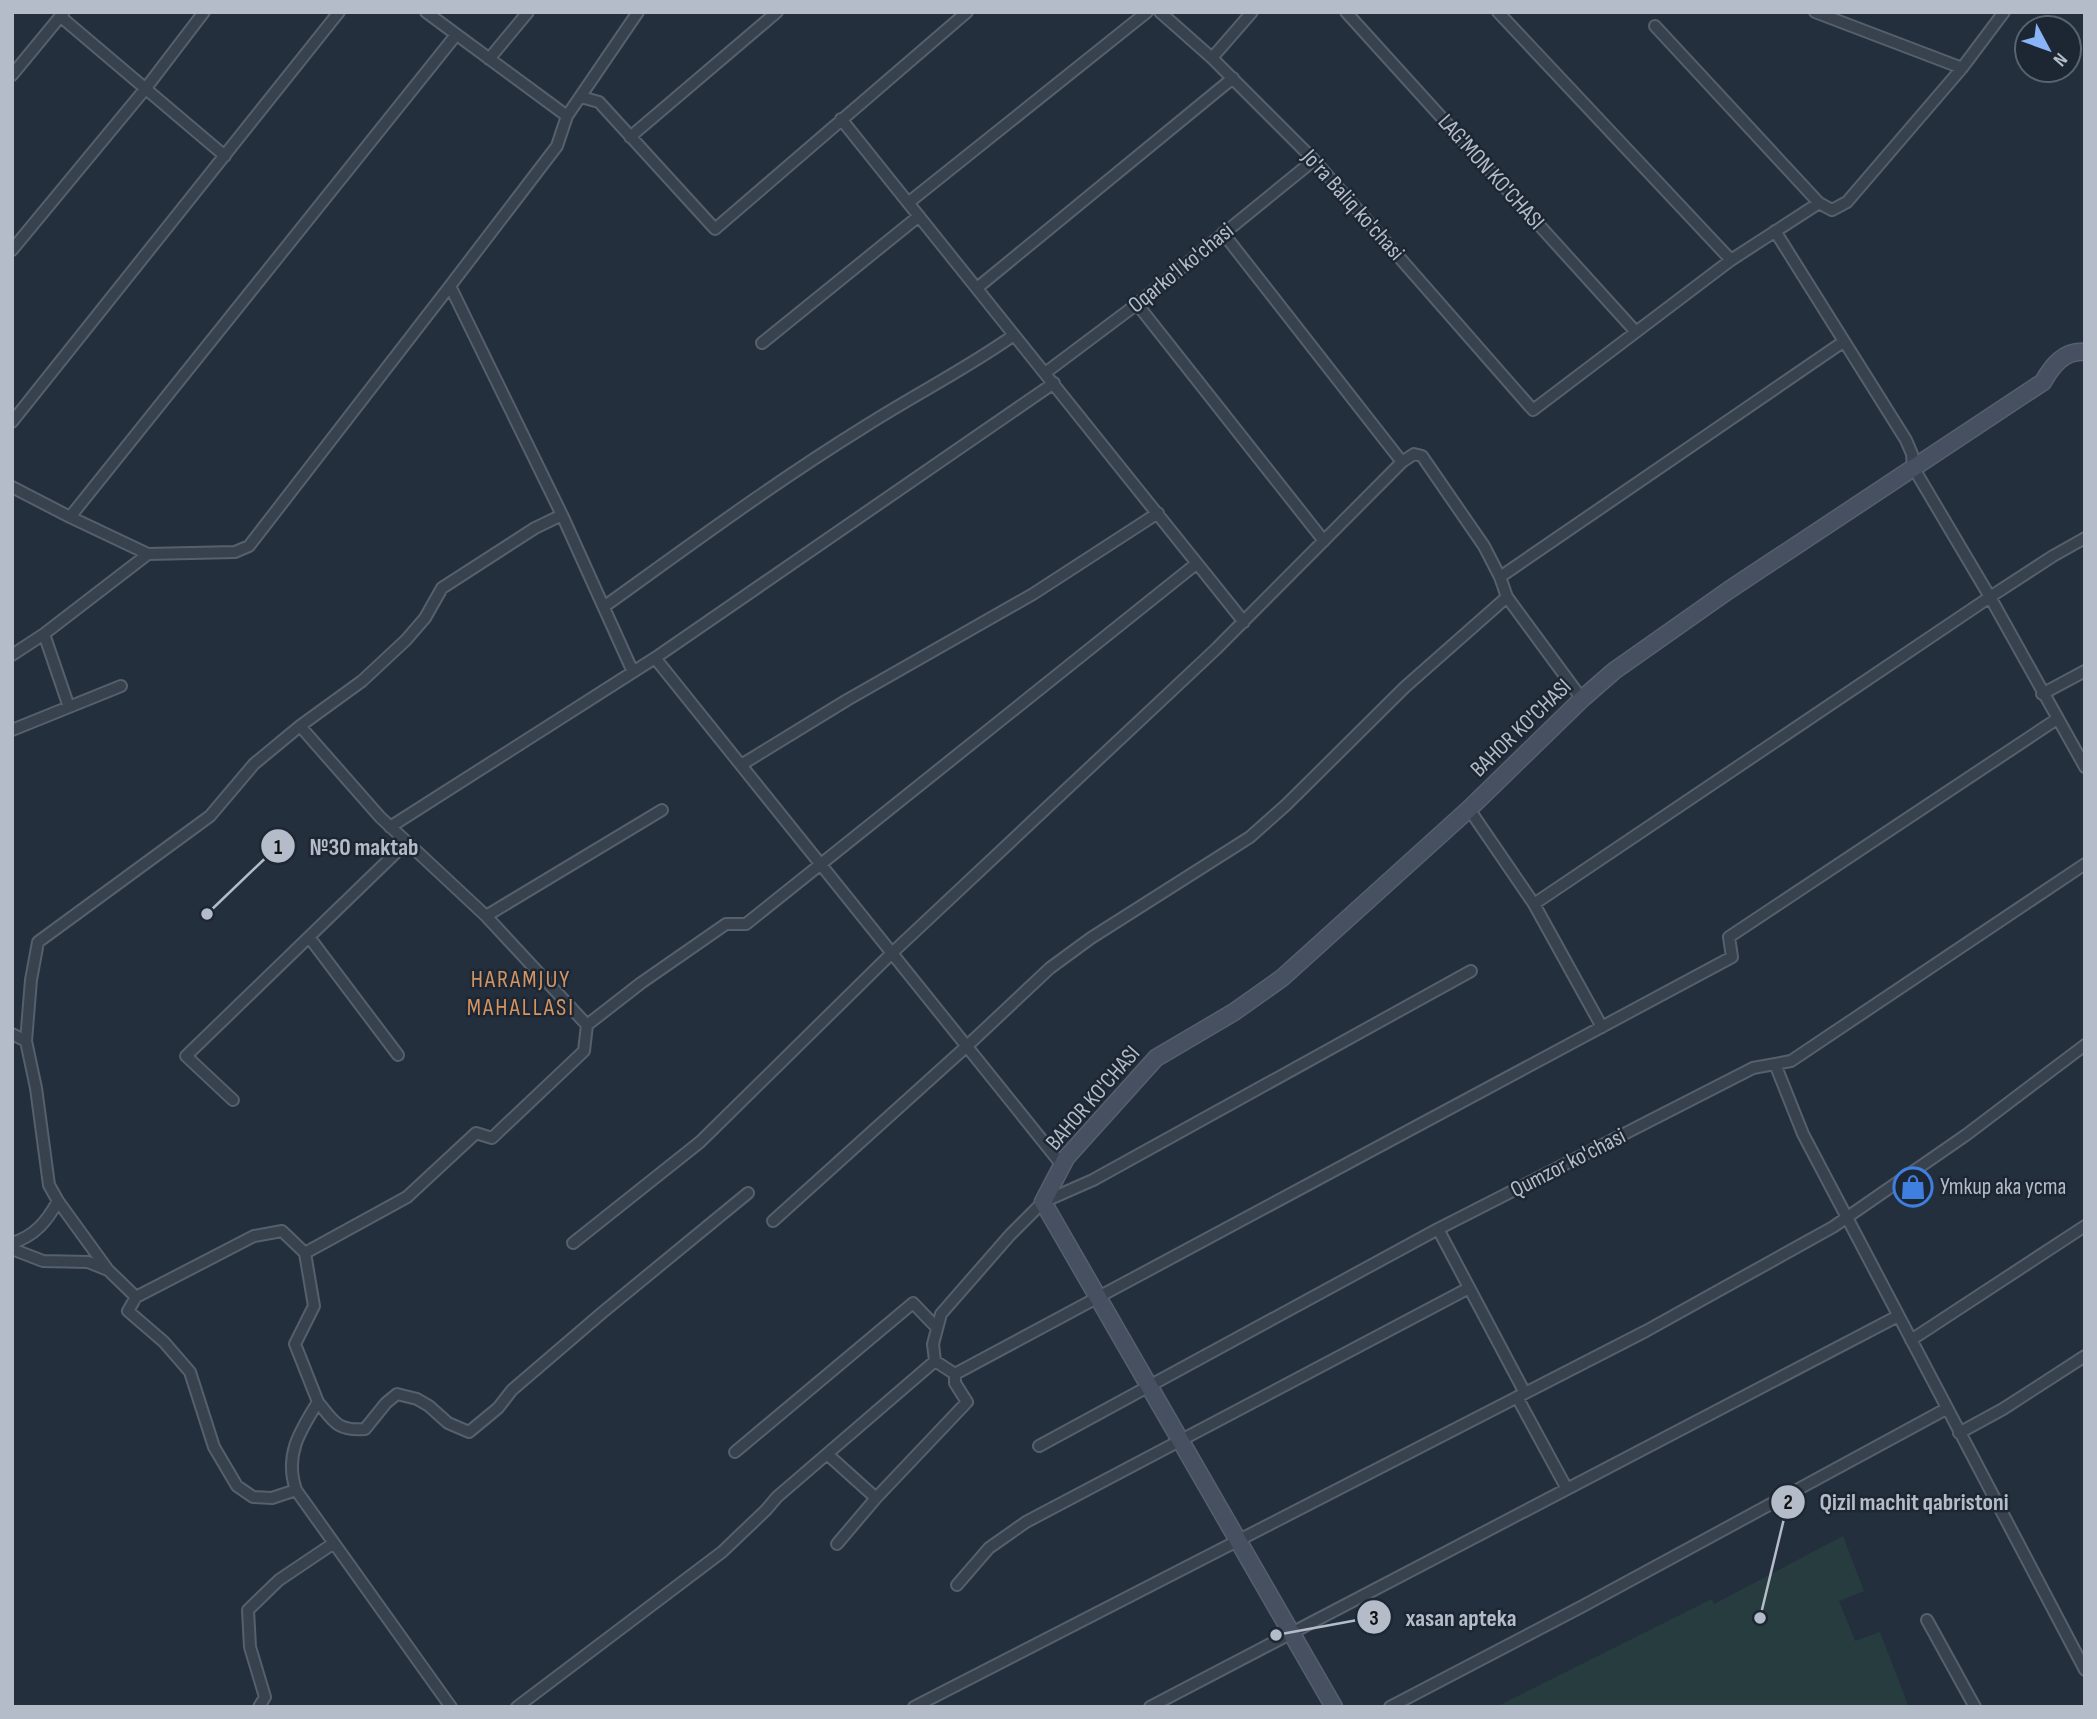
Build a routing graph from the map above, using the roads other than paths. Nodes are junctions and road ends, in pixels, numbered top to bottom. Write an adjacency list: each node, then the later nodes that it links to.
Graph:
1 (204, 12): 23 (street)
2 (339, 12): 28 (street)
3 (426, 12): 17 (street)
4 (528, 12): 19 (street)
5 (638, 12): 24 (street)
6 (777, 12): 27 (street)
7 (967, 12): 26 (street)
8 (1147, 12): 30 (street)
9 (1160, 12): 18 (street, Jo'ra Baliq ko'chasi)
10 (1252, 12): 18 (street)
11 (1346, 12): 40 (street, LAG'MON KO'CHASI)
12 (1498, 12): 36 (street)
13 (1815, 12): 20 (street)
14 (2004, 12): 20 (street)
15 (63, 14): 21 (street); 23 (street)
16 (1655, 26): 31 (street)
17 (456, 35): 19 (street); 53 (street)
18 (1212, 58): 22 (street, Jo'ra Baliq ko'chasi)
19 (489, 59): 25 (street)
20 (1962, 68): 31 (street)
21 (12, 75)
22 (1233, 78): 29 (street, Jo'ra Baliq ko'chasi); 38 (street)
23 (146, 88): 28 (street); 35 (street)
24 (581, 97): 25 (street); 27 (street)
25 (567, 116): 37 (street)
26 (841, 119): 27 (street); 30 (street)
27 (630, 137)
28 (225, 156): 47 (street)
29 (1314, 160): 34 (street, Oqarko'l ko'chasi); 40 (street, Jo'ra Baliq ko'chasi)
30 (908, 203): 32 (street)
31 (1819, 203): 33 (street)
32 (919, 216): 38 (street); 43 (street)
33 (1775, 232): 36 (street); 42 (street)
34 (1223, 233): 39 (street, Oqarko'l ko'chasi); 48 (street)
35 (12, 250)
36 (1731, 260): 40 (street)
37 (450, 286): 52 (street); 56 (street)
38 (977, 288): 41 (street)
39 (1137, 304): 45 (street, Oqarko'l ko'chasi); 55 (street)
40 (1636, 332)
41 (1014, 335): 45 (street); 61 (street)
42 (1843, 342): 49 (street); 58 (street)
43 (762, 343)
44 (2085, 352): 49 (street, BAHOR KO'CHASI)
45 (1045, 373): 46 (street)
46 (1054, 383): 51 (street); 65 (street)
47 (12, 422)
48 (1402, 462): 55 (street); 58 (street)
49 (1913, 467): 60 (street); 70 (street, BAHOR KO'CHASI)
50 (12, 487): 53 (street)
51 (1158, 513): 57 (street); 75 (street)
52 (562, 515): 61 (street); 73 (street)
53 (70, 517): 56 (street)
54 (2085, 538): 60 (street)
55 (1324, 541): 62 (street)
56 (148, 554): 63 (street)
57 (1196, 564): 62 (street); 81 (street)
58 (1500, 577): 59 (street)
59 (1507, 597): 70 (street); 93 (street)
60 (1990, 597): 69 (street); 83 (street)
61 (605, 606): 67 (street)
62 (1244, 622): 86 (street)
63 (44, 634): 64 (street); 71 (street)
64 (12, 655)
65 (655, 658): 67 (street); 75 (street)
66 (2085, 671): 69 (street)
67 (633, 672): 79 (street)
68 (121, 686): 71 (street)
69 (2042, 694): 72 (street)
70 (1582, 699): 77 (street, BAHOR KO'CHASI)
71 (69, 707): 74 (street)
72 (2057, 719): 76 (street); 89 (street)
73 (300, 726): 79 (street); 91 (street)
74 (12, 730)
75 (741, 765): 81 (street)
76 (2085, 767)
77 (1469, 809): 83 (street); 97 (street, BAHOR KO'CHASI)
78 (662, 810): 84 (street)
79 (390, 827): 80 (street)
80 (407, 842): 84 (street); 85 (street)
81 (820, 864): 86 (street); 88 (street)
82 (2085, 864): 95 (street, Qumzor ko'chasi)
83 (1534, 904): 89 (street)
84 (486, 916): 88 (street)
85 (309, 937): 94 (street); 96 (street)
86 (892, 953): 93 (street); 105 (street)
87 (1471, 971): 100 (street)
88 (587, 1025): 108 (street)
89 (1602, 1027): 112 (street)
90 (12, 1034): 91 (street)
91 (26, 1041): 99 (street)
92 (2085, 1045): 101 (street)
93 (967, 1046): 97 (street); 102 (street)
94 (398, 1055)
95 (1775, 1064): 101 (street); 104 (street, Qumzor ko'chasi)
96 (233, 1100)
97 (1062, 1165): 100 (street, BAHOR KO'CHASI)
98 (748, 1193): 121 (street)
99 (58, 1201): 106 (street); 109 (street)
100 (1043, 1202): 112 (street); 114 (street)
101 (1847, 1217): 113 (street); 120 (street)
102 (774, 1221)
103 (2085, 1226): 115 (street)
104 (1438, 1229): 110 (street); 119 (street, Qumzor ko'chasi)
105 (573, 1242)
106 (12, 1243)
107 (12, 1249): 109 (street)
108 (305, 1253): 111 (street); 121 (street)
109 (108, 1270): 111 (street)
110 (1469, 1288): 120 (street); 124 (street)
111 (136, 1297): 129 (street)
112 (1097, 1298): 118 (street); 119 (street)
113 (1898, 1316): 115 (street); 128 (street)
114 (937, 1328): 117 (street); 126 (street)
115 (1910, 1340): 122 (street)
116 (2085, 1356): 123 (street)
117 (936, 1361): 118 (street); 127 (street)
118 (955, 1374): 130 (street)
119 (1149, 1388): 124 (street); 125 (street, Qumzor ko'chasi)
120 (1521, 1395): 128 (street); 131 (street)
121 (318, 1402): 129 (street)
122 (1946, 1409): 123 (street); 144 (street)
123 (1959, 1433): 137 (street)
124 (1181, 1442): 131 (street); 134 (street)
125 (1039, 1446)
126 (735, 1452)
127 (827, 1454): 130 (street); 140 (street)
128 (1567, 1489): 136 (street)
129 (296, 1490): 132 (street)
130 (876, 1498): 133 (street)
131 (1237, 1540): 136 (street); 141 (street)
132 (334, 1543): 138 (street); 139 (street)
133 (837, 1544)
134 (957, 1585)
135 (1927, 1620): 145 (street)
136 (1291, 1633): 142 (street); 143 (street)
137 (2085, 1670)
138 (259, 1707)
139 (451, 1707)
140 (517, 1707)
141 (915, 1707)
142 (1150, 1707)
143 (1334, 1707)
144 (1390, 1707)
145 (1975, 1707)

